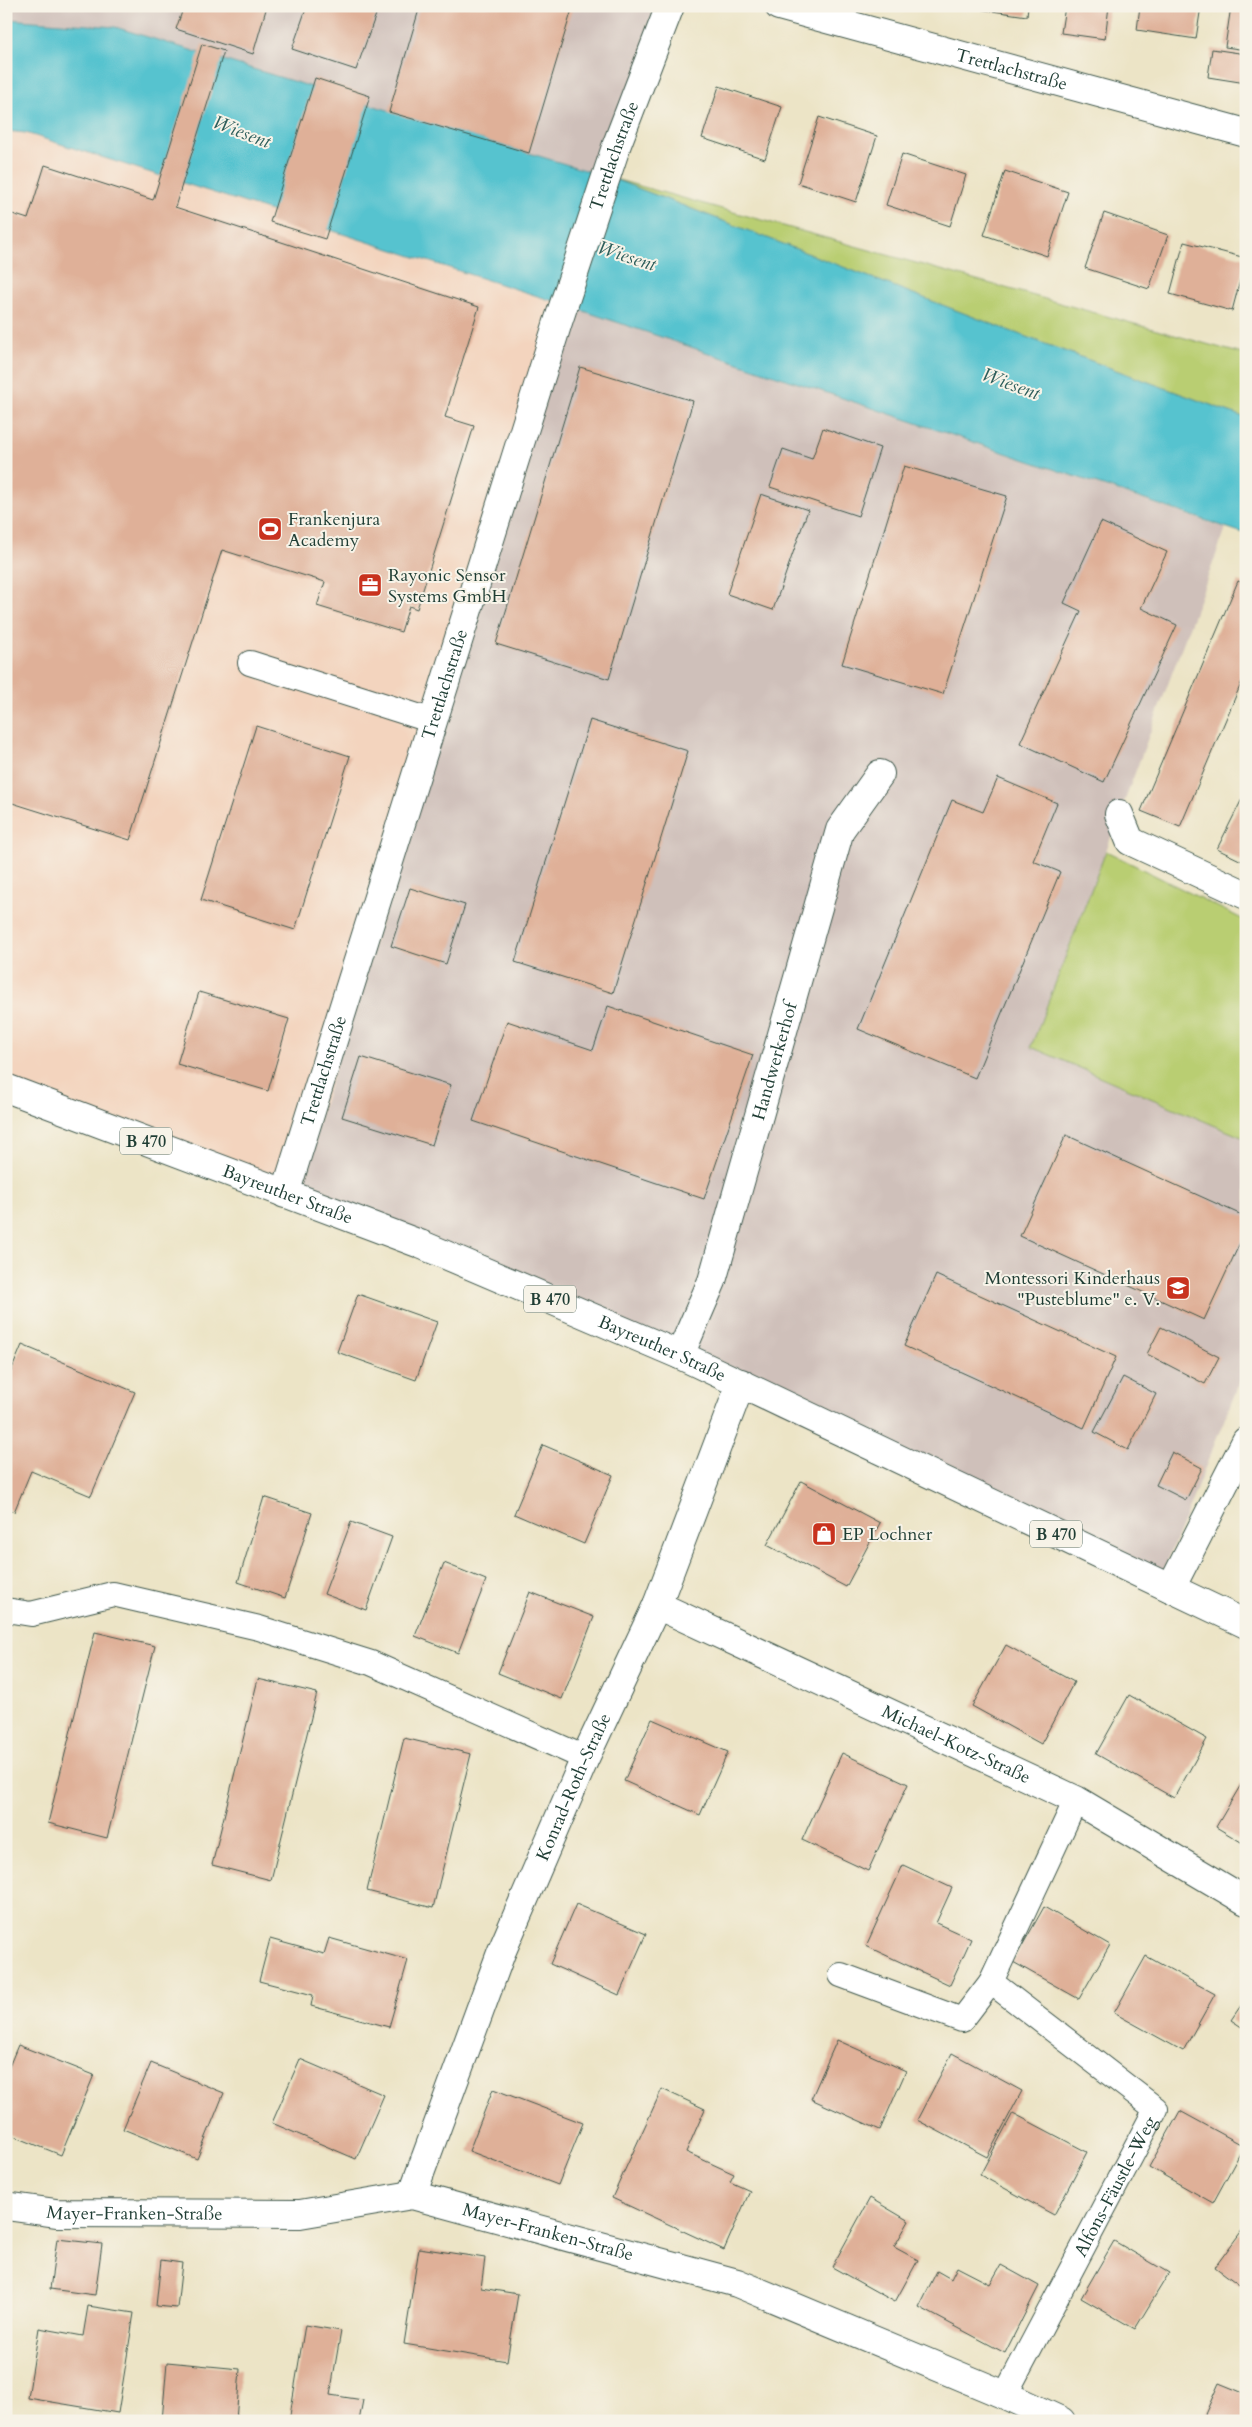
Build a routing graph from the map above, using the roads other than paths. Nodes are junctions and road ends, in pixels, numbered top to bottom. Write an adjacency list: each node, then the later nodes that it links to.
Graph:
1 (670, 6): 5 (street, Trettlachstraße)
2 (779, 6): 3 (street, Trettlachstraße)
3 (1246, 133)
4 (250, 663): 5 (lane)
5 (433, 721): 10 (street, Trettlachstraße)
6 (880, 774): 11 (street, Handwerkerhof)
7 (1120, 814): 8 (street)
8 (1246, 895)
9 (6, 1088): 10 (street, Bayreuther Straße / B 470)
10 (285, 1194): 11 (street, Bayreuther Straße / B 470)
11 (680, 1354): 12 (street, Bayreuther Straße / B 470)
12 (741, 1383): 14 (street, Bayreuther Straße / B 470); 15 (street, Konrad-Roth-Straße)
13 (1246, 1441): 14 (street)
14 (1171, 1588): 17 (street, Bayreuther Straße / B 470)
15 (657, 1605): 18 (street, Konrad-Roth-Straße); 19 (street, Michael-Kotz-Straße)
16 (6, 1610): 18 (lane)
17 (1246, 1624)
18 (585, 1758): 23 (street, Konrad-Roth-Straße)
19 (1076, 1800): 20 (street, Michael-Kotz-Straße); 22 (lane)
20 (1246, 1901)
21 (841, 1975): 22 (lane)
22 (991, 1982): 25 (lane, Alfons-Fäustle-Weg)
23 (412, 2195): 24 (street, Mayer-Franken-Straße); 25 (street, Mayer-Franken-Straße)
24 (6, 2206)
25 (1005, 2395): 26 (street, Mayer-Franken-Straße)
26 (1061, 2421)

